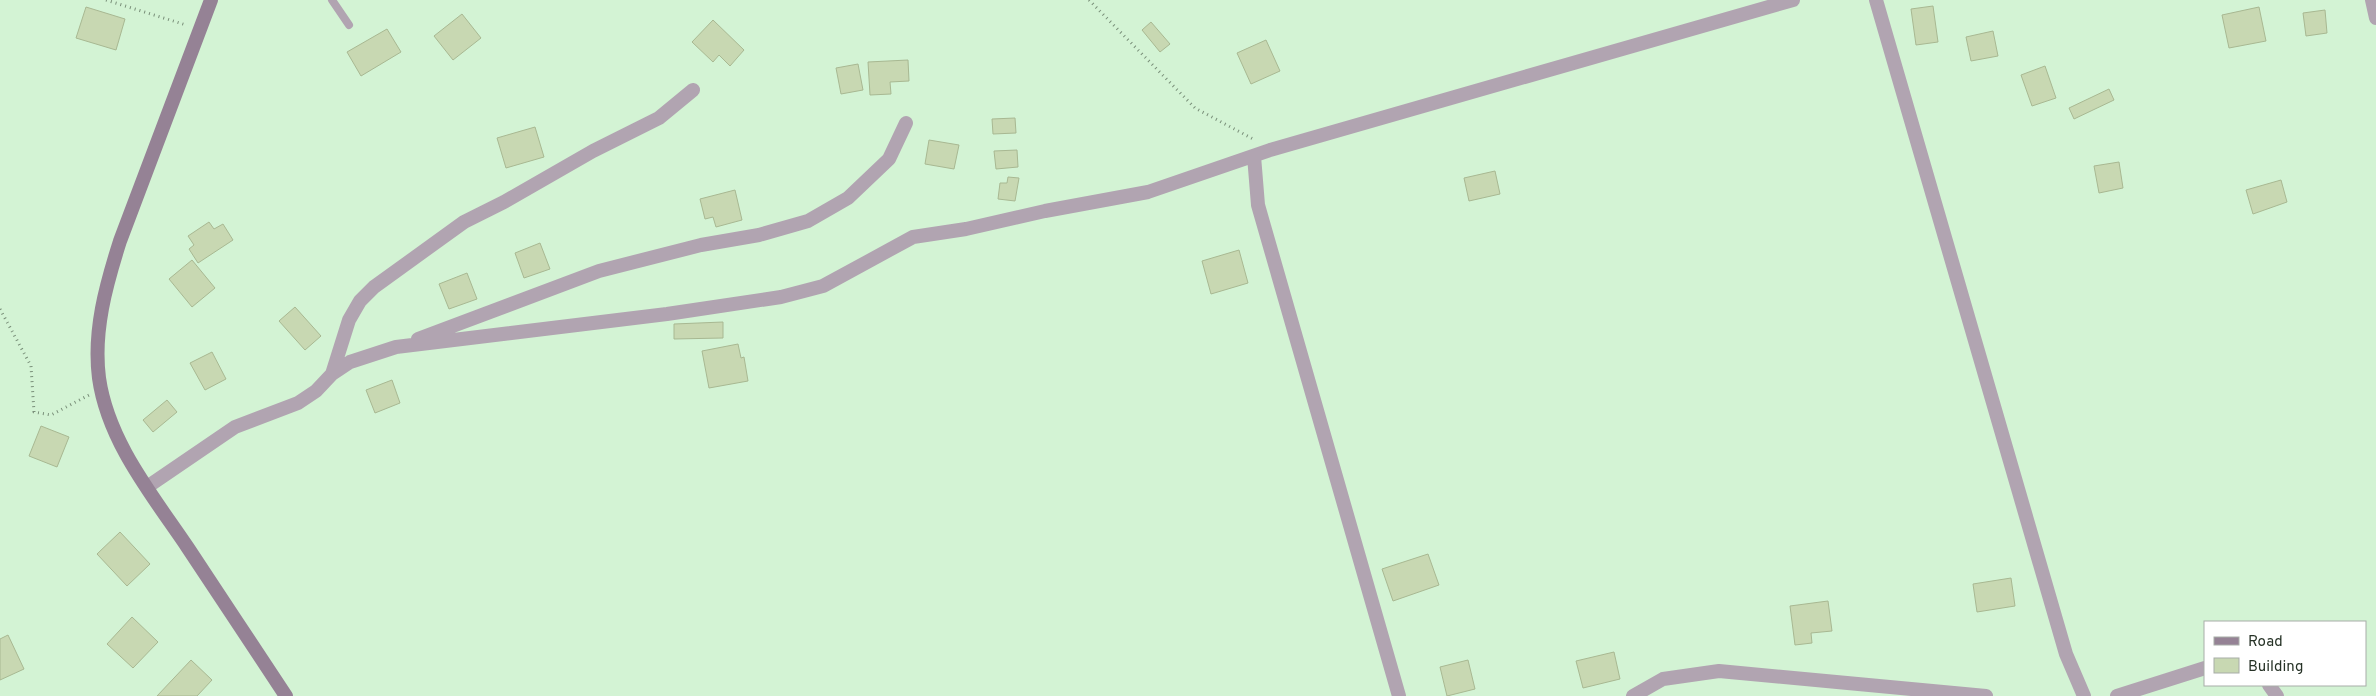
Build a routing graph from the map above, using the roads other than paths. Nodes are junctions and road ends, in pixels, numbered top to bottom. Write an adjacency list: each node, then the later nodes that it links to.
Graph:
1 (211, 0): 13 (main road)
2 (332, 0): 7 (lane)
3 (1794, 0): 10 (street)
4 (1876, 0): 19 (street)
5 (2372, 0): 6 (street)
6 (2376, 18)
7 (349, 25)
8 (693, 90): 12 (street)
9 (906, 123): 11 (street)
10 (1254, 156): 11 (street); 16 (street)
11 (396, 348): 12 (street)
12 (332, 374): 13 (street)
13 (147, 487): 15 (main road)
14 (2204, 668): 20 (street)
15 (286, 696)
16 (1399, 696)
17 (1633, 696): 18 (street)
18 (1986, 696)
19 (2084, 696)
20 (2117, 696)

